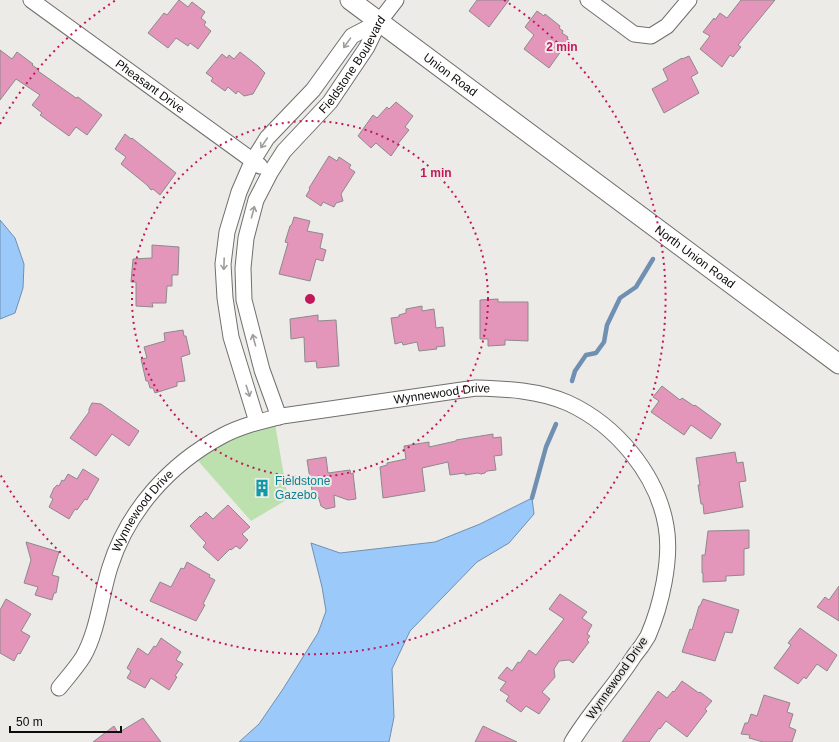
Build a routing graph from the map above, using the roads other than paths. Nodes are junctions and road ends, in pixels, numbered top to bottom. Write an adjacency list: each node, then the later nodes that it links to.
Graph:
1 (31, 0): 8 (street, Pheasant Drive)
2 (350, 0): 6 (main road, Union Road)
3 (396, 0): 6 (street)
4 (588, 0): 5 (street)
5 (689, 0)
6 (379, 22): 7 (main road, Union Road); 8 (street, Fieldstone Boulevard, one-way to 8); 9 (street, Fieldstone Boulevard)
7 (551, 149): 10 (main road, North Union Road)
8 (252, 162): 9 (street, Pheasant Drive); 12 (street, Fieldstone Boulevard, one-way to 12)
9 (270, 172): 11 (street, Fieldstone Boulevard, one-way to 9)
10 (839, 364)
11 (279, 417): 12 (street, Wynnewood Drive); 14 (street, Wynnewood Drive)
12 (257, 422): 13 (street, Wynnewood Drive)
13 (59, 688)
14 (572, 742)

